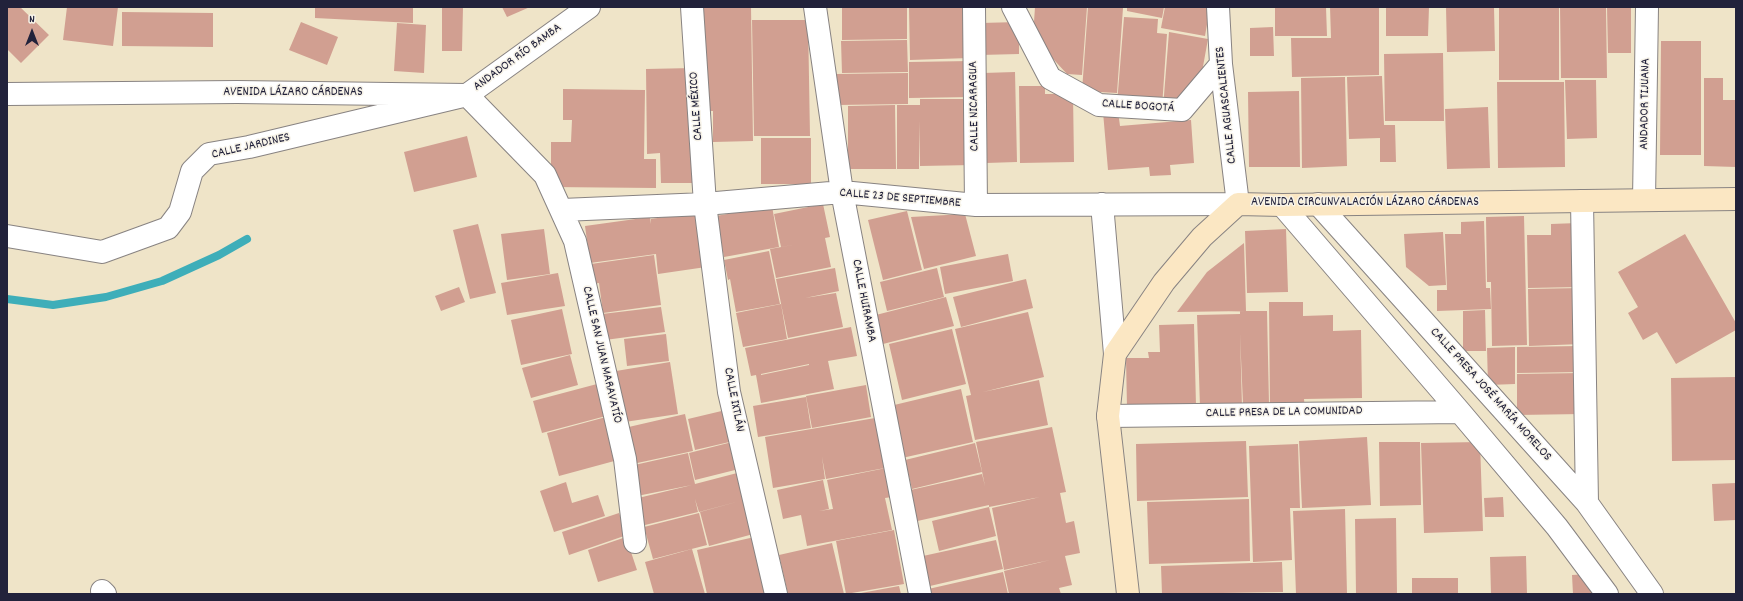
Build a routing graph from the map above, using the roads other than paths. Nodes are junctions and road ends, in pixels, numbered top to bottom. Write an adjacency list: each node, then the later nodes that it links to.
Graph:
1 (589, 7): 10 (street, ANDADOR RÍO BAMBA)
2 (692, 7): 15 (street, CALLE MÉXICO)
3 (815, 7): 11 (street, CALLE HUIRAMBA)
4 (974, 7): 19 (street, CALLE NICARAGUA)
5 (1013, 7): 8 (street, CALLE BOGOTÁ)
6 (1218, 7): 8 (street, CALLE AGUASCALIENTES)
7 (1647, 7): 13 (street, ANDADOR TIJUANA)
8 (1221, 64): 17 (street, CALLE AGUASCALIENTES)
9 (7, 94): 10 (street, AVENIDA LÁZARO CÁRDENAS)
10 (467, 95): 21 (street, CALLE SAN JUAN MARAVATÍO); 22 (street, CALLE JARDINES)
11 (842, 192): 15 (street, CALLE 23 DE SEPTIEMBRE); 19 (street, CALLE 23 DE SEPTIEMBRE); 29 (street, CALLE HUIRAMBA)
12 (1736, 199): 13 (street, AVENIDA CIRCUNVALACIÓN LÁZARO CÁRDENAS)
13 (1644, 200): 14 (street, AVENIDA CIRCUNVALACIÓN LÁZARO CÁRDENAS)
14 (1582, 201): 18 (street, AVENIDA CIRCUNVALACIÓN LÁZARO CÁRDENAS); 26 (street)
15 (705, 204): 21 (street, CALLE 23 DE SEPTIEMBRE); 28 (street, CALLE IXTLÁN)
16 (1102, 204): 17 (street, CALLE 23 DE SEPTIEMBRE); 19 (street, CALLE 23 DE SEPTIEMBRE); 23 (street)
17 (1238, 204): 20 (street, AVENIDA CIRCUNVALACIÓN LÁZARO CÁRDENAS); 23 (street, AVENIDA CIRCUNVALACIÓN LÁZARO CÁRDENAS)
18 (1318, 204): 20 (street, AVENIDA CIRCUNVALACIÓN LÁZARO CÁRDENAS); 26 (street, CALLE PRESA JOSÉ MARÍA MORELOS)
19 (976, 205)
20 (1282, 205): 24 (street)
21 (562, 210): 27 (street, CALLE SAN JUAN MARAVATÍO)
22 (7, 236)
23 (1115, 354): 25 (street, AVENIDA CIRCUNVALACIÓN LÁZARO CÁRDENAS)
24 (1460, 412): 25 (street, CALLE PRESA DE LA COMUNIDAD); 31 (street)
25 (1108, 416): 30 (street, AVENIDA CIRCUNVALACIÓN LÁZARO CÁRDENAS)
26 (1587, 503): 32 (street, CALLE PRESA JOSÉ MARÍA MORELOS)
27 (635, 542)
28 (776, 594)
29 (920, 594)
30 (1128, 594)
31 (1607, 594)
32 (1652, 594)

